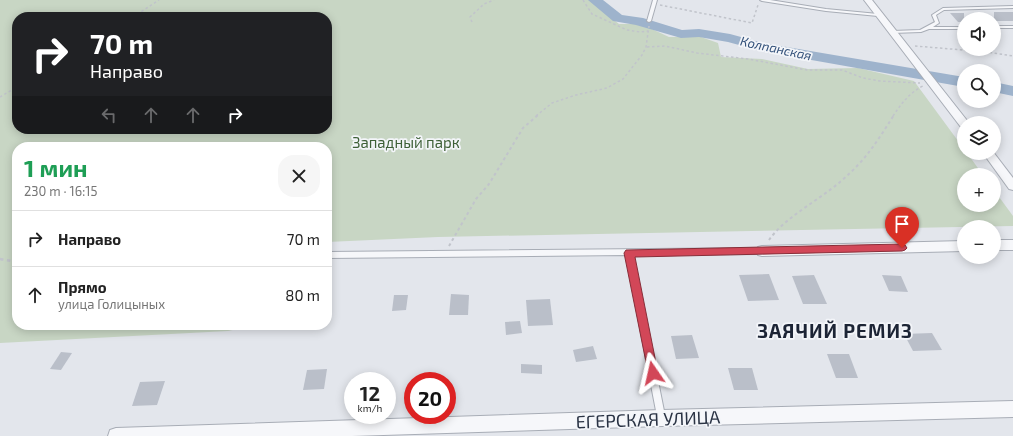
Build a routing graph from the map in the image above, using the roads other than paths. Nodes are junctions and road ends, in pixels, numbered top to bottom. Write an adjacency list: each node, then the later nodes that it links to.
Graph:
1 (656, 0): 6 (lane)
2 (762, 0): 5 (lane)
3 (868, 0): 5 (street)
4 (1013, 7): 9 (lane)
5 (878, 15): 11 (street)
6 (649, 21)
7 (1001, 27): 8 (lane)
8 (1013, 27)
9 (927, 28): 10 (lane); 11 (lane)
10 (957, 28)
11 (892, 32): 12 (street)
12 (959, 116)
13 (993, 160): 14 (street)
14 (1013, 186)
15 (1001, 245): 16 (street)
16 (1013, 245)
17 (957, 246): 18 (street)
18 (762, 251): 19 (lane)
19 (629, 253): 20 (lane); 22 (lane)
20 (332, 255)
21 (1013, 409): 22 (street, ЕГЕРСКАЯ УЛИЦА)
22 (662, 418): 23 (street, ЕГЕРСКАЯ УЛИЦА)
23 (116, 436)

